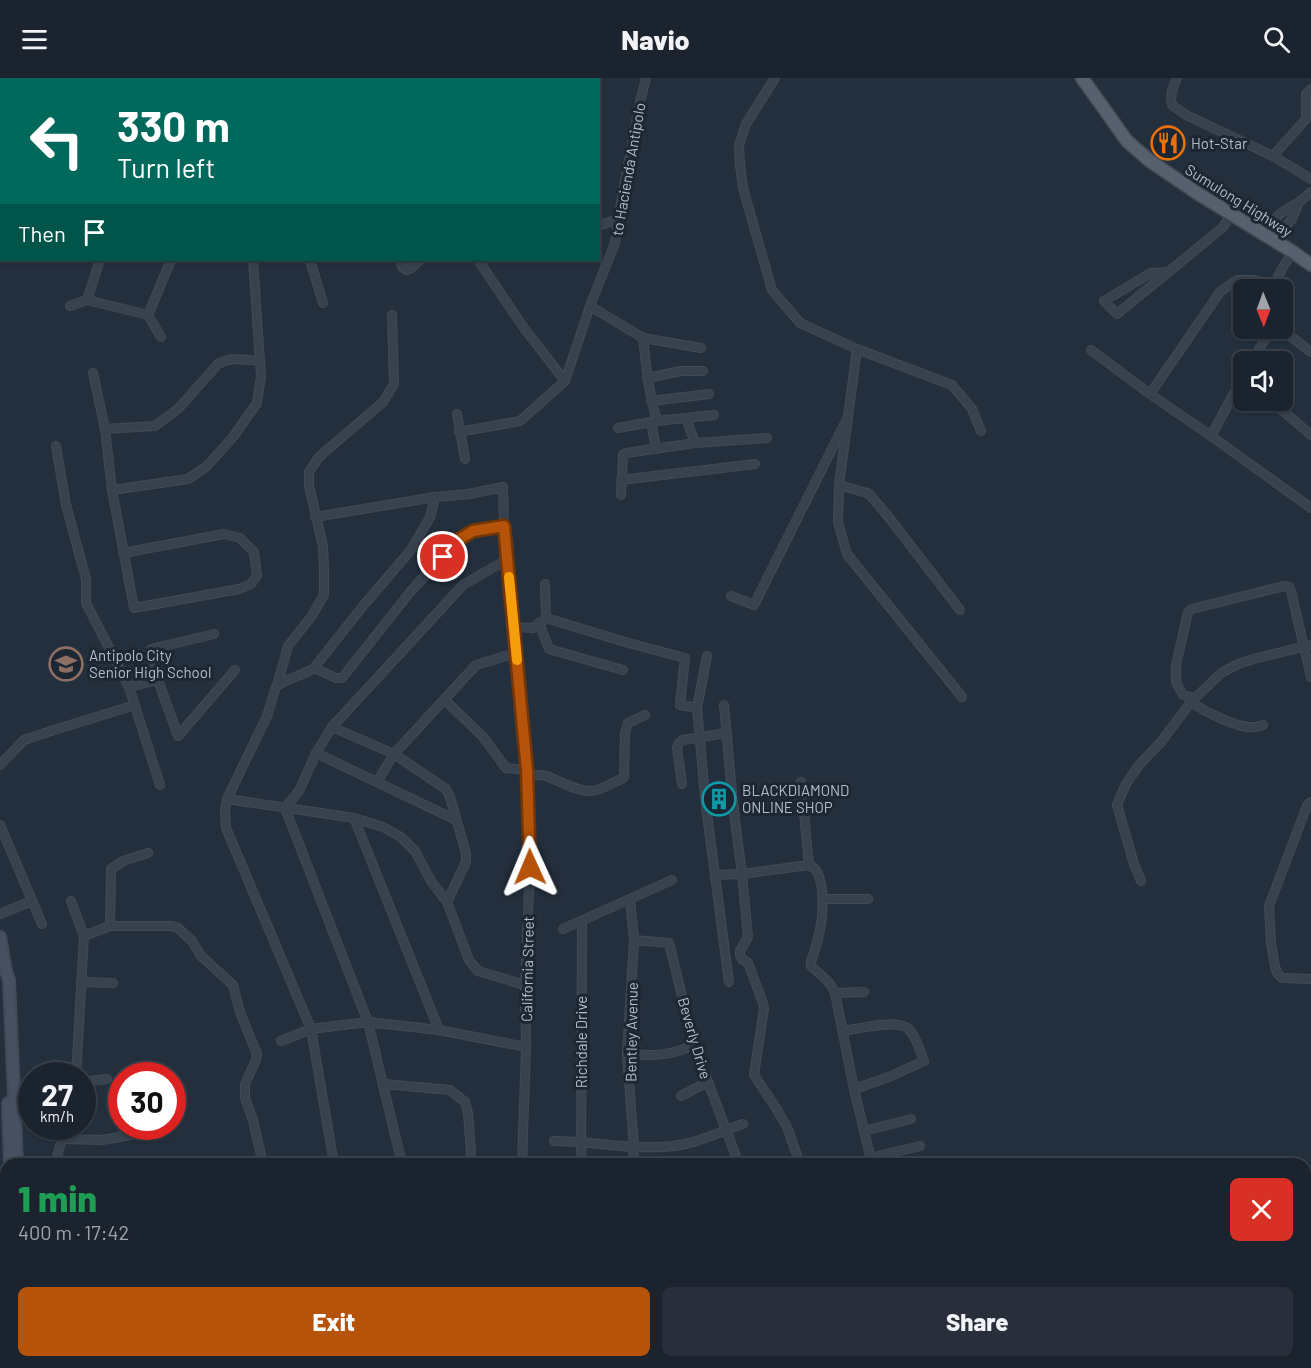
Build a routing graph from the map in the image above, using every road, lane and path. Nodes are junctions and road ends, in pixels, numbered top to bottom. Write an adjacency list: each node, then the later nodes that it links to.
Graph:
1 (646, 78): 11 (street, to Hacienda Antipolo)
2 (775, 78): 37 (street)
3 (1082, 78): 10 (main road, Sumulong Highway)
4 (1177, 78): 6 (street)
5 (1311, 89): 6 (street)
6 (1272, 156): 7 (street)
7 (1311, 179)
8 (1311, 192): 9 (street)
9 (1299, 202): 13 (street); 14 (street)
10 (1232, 214): 13 (main road, Sumulong Highway); 24 (street)
11 (618, 219): 12 (street); 30 (street, to Hacienda Antipolo)
12 (600, 225)
13 (1262, 233): 14 (main road, Sumulong Highway)
14 (1274, 240): 15 (main road, Sumulong Highway)
15 (1293, 252): 23 (main road, Sumulong Highway); 25 (street)
16 (100, 261): 27 (street)
17 (171, 261): 31 (street)
18 (253, 261): 40 (street)
19 (310, 261): 28 (street)
20 (400, 261): 21 (street)
21 (419, 261)
22 (479, 261): 44 (street)
23 (1311, 265)
24 (1168, 272): 24 (street)
25 (1278, 279)
26 (1233, 283): 46 (street)
27 (87, 300): 29 (street); 31 (street)
28 (323, 303)
29 (70, 306)
30 (590, 306): 34 (street); 44 (street, to Hacienda Antipolo)
31 (148, 315): 33 (street)
32 (392, 315): 73 (street)
33 (161, 337)
34 (642, 338): 36 (street); 43 (street)
35 (1293, 338): 39 (street)
36 (701, 348)
37 (857, 349): 51 (street); 57 (street)
38 (1091, 350): 46 (street)
39 (1311, 352)
40 (260, 361): 56 (street); 69 (street)
41 (703, 371): 43 (street)
42 (93, 373): 56 (street)
43 (647, 378): 48 (street)
44 (565, 381): 58 (street, to Hacienda Antipolo)
45 (709, 394): 48 (street)
46 (1150, 394): 60 (street)
47 (1233, 395): 60 (street)
48 (651, 401): 54 (street)
49 (1283, 411): 59 (street)
50 (457, 414): 58 (street)
51 (850, 414): 68 (street); 78 (street)
52 (714, 415): 53 (street)
53 (686, 418): 54 (street); 62 (street)
54 (654, 422): 55 (street); 64 (street)
55 (618, 428)
56 (105, 429): 69 (street)
57 (981, 431)
58 (459, 432): 65 (street)
59 (1311, 435)
60 (1211, 436): 72 (street)
61 (767, 438): 62 (street)
62 (695, 443): 64 (street)
63 (56, 446): 91 (street)
64 (656, 449): 67 (street)
65 (465, 459)
66 (755, 464): 67 (street)
67 (621, 480): 70 (street)
68 (839, 485): 79 (street); 93 (street)
69 (112, 490): 75 (street)
70 (621, 495)
71 (435, 497): 73 (street); 74 (street, California Street); 86 (street)
72 (1311, 508)
73 (315, 517): 92 (street)
74 (504, 526): 76 (street, California Street); 86 (street)
75 (123, 553): 75 (street)
76 (508, 559): 81 (street, California Street); 101 (street)
77 (544, 584): 80 (street)
78 (731, 596)
79 (960, 610)
80 (543, 621): 81 (street); 88 (street); 98 (street)
81 (514, 627): 84 (street, California Street)
82 (214, 634): 90 (street)
83 (1307, 646): 89 (street); 95 (street); 95 (street)
84 (516, 653): 94 (street); 107 (street, California Street)
85 (707, 657): 98 (street)
86 (314, 668): 92 (street)
87 (236, 670): 90 (street)
88 (622, 670)
89 (1311, 677)
90 (158, 680): 91 (street)
91 (129, 687): 96 (street)
92 (276, 687): 112 (street)
93 (962, 697)
94 (444, 699): 105 (street); 107 (street)
95 (1193, 700): 100 (street); 125 (street)
96 (135, 705): 106 (street); 111 (street)
97 (724, 705): 102 (street)
98 (697, 708): 103 (street)
99 (645, 715): 107 (street)
100 (1263, 725)
101 (332, 728): 104 (street); 105 (street)
102 (727, 733): 103 (street); 114 (street)
103 (699, 737): 110 (street); 115 (street)
104 (316, 753): 108 (street); 116 (street)
105 (394, 754): 108 (street); 118 (street)
106 (0, 765)
107 (527, 773): 145 (street, California Street)
108 (377, 782): 118 (street)
109 (801, 782): 121 (street)
110 (682, 784)
111 (160, 785)
112 (227, 799): 116 (street); 149 (street)
113 (1311, 802): 141 (street)
114 (733, 804): 115 (street); 122 (street)
115 (706, 807): 123 (street)
116 (285, 808): 117 (street); 148 (street)
117 (354, 818): 131 (street); 150 (street)
118 (456, 820): 131 (street)
119 (0, 825): 129 (street)
120 (148, 853): 135 (street)
121 (809, 865): 122 (street); 127 (street)
122 (742, 874): 123 (street); 185 (street)
123 (715, 875): 142 (street)
124 (672, 880): 126 (street)
125 (1141, 881)
126 (630, 899): 133 (street); 139 (street, Bentley Avenue)
127 (822, 899): 128 (street); 147 (street)
128 (868, 899)
129 (32, 901): 132 (street); 134 (street)
130 (71, 901): 137 (street)
131 (447, 902): 145 (street)
132 (0, 914)
133 (582, 921): 136 (street); 171 (street, Richdale Drive)
134 (42, 924)
135 (110, 926): 137 (street); 177 (street)
136 (564, 929)
137 (84, 936): 143 (street)
138 (0, 937): 140 (main road)
139 (634, 940): 153 (street, Beverly Drive); 155 (street, Bentley Avenue)
140 (3, 971): 165 (main road)
141 (1311, 980)
142 (729, 981)
143 (81, 982): 144 (street); 156 (street)
144 (113, 983)
145 (525, 985): 154 (street, California Street)
146 (864, 992): 147 (street)
147 (835, 993): 151 (street)
148 (368, 1022): 149 (street); 150 (street); 160 (street)
149 (311, 1029): 152 (street); 178 (street)
150 (439, 1030): 154 (street)
151 (843, 1031): 161 (street); 161 (street)
152 (281, 1041)
153 (694, 1045): 155 (street); 159 (street, Beverly Drive)
154 (526, 1047): 181 (street, California Street)
155 (627, 1054): 173 (street, Bentley Avenue)
156 (77, 1062)
157 (108, 1079): 158 (street)
158 (96, 1080)
159 (708, 1082): 162 (street); 167 (street, Beverly Drive)
160 (384, 1084): 179 (street); 180 (street)
161 (854, 1089): 168 (street)
162 (681, 1096)
163 (18, 1116): 165 (street)
164 (911, 1119): 168 (street)
165 (12, 1120): 174 (main road); 175 (main road)
166 (743, 1124): 167 (street)
167 (727, 1130): 173 (street); 184 (street, Beverly Drive)
168 (864, 1131): 186 (street)
169 (62, 1140): 176 (street)
170 (554, 1141): 171 (street)
171 (581, 1141): 173 (street); 182 (street, Richdale Drive)
172 (920, 1146): 187 (street)
173 (633, 1147): 183 (street, Bentley Avenue)
174 (10, 1158)
175 (16, 1158)
176 (57, 1158)
177 (262, 1158)
178 (333, 1158)
179 (401, 1158)
180 (470, 1158)
181 (522, 1158)
182 (581, 1158)
183 (633, 1158)
184 (737, 1158)
185 (798, 1158)
186 (870, 1158)
187 (881, 1158)

